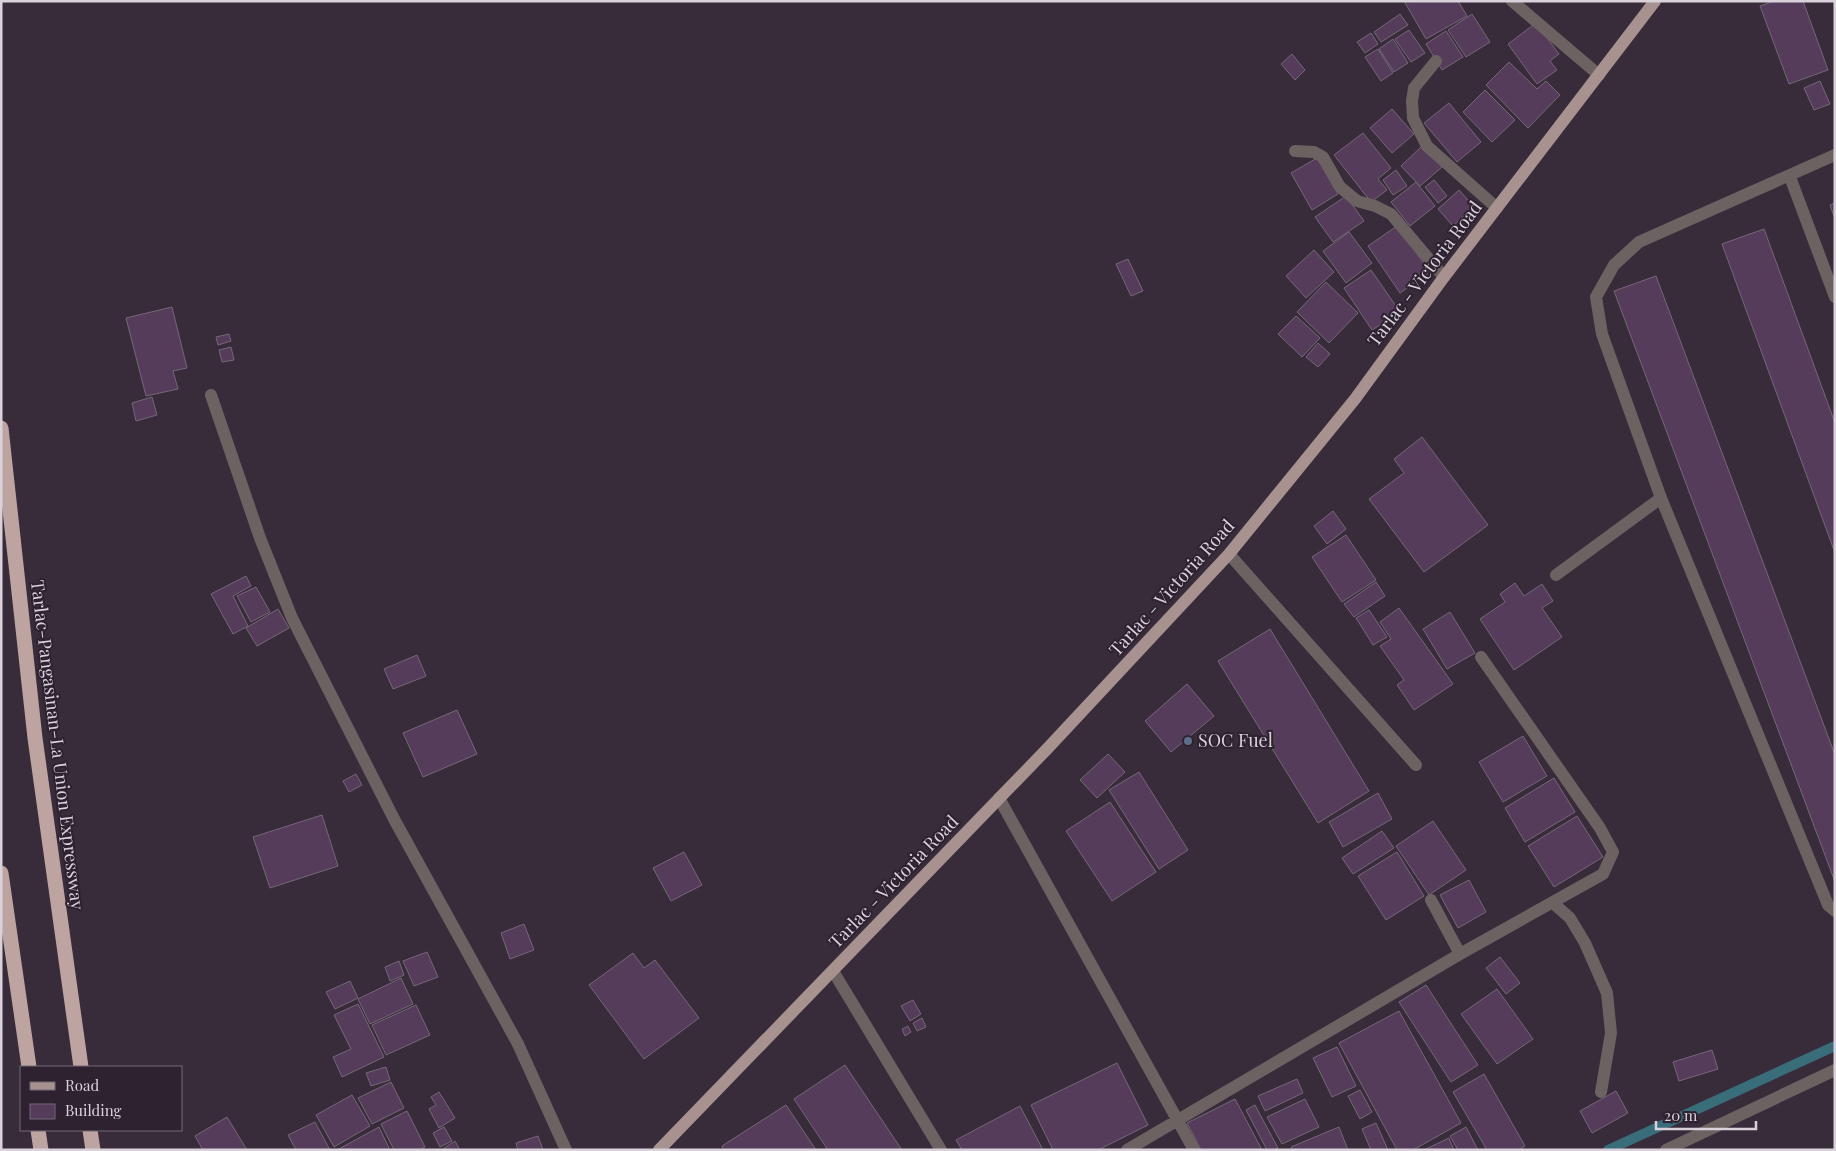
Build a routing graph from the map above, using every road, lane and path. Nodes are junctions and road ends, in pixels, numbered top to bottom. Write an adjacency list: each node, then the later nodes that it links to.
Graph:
1 (1512, 1): 4 (street)
2 (1655, 1): 4 (main road, Tarlac - Victoria Road)
3 (1436, 61): 8 (street)
4 (1599, 75): 8 (main road, Tarlac - Victoria Road)
5 (1296, 151): 9 (street)
6 (1835, 156): 7 (street)
7 (1790, 177): 10 (street); 13 (street)
8 (1497, 208): 9 (main road, Tarlac - Victoria Road)
9 (1444, 277): 14 (main road, Tarlac - Victoria Road)
10 (1835, 297)
11 (211, 395): 34 (street)
12 (1, 428): 26 (highway, Tarlac-Pangasinan-La Union Expressway)
13 (1661, 498): 15 (street); 22 (street)
14 (1229, 554): 17 (street); 18 (main road, Tarlac - Victoria Road)
15 (1556, 575)
16 (1481, 657): 21 (street)
17 (1416, 765)
18 (999, 798): 24 (main road, Tarlac - Victoria Road); 29 (street)
19 (1, 873): 25 (highway)
20 (1431, 900): 23 (street)
21 (1553, 903): 23 (street); 28 (street)
22 (1835, 911)
23 (1460, 954): 29 (street)
24 (833, 970): 35 (main road, Tarlac - Victoria Road); 36 (street)
25 (29, 1066)
26 (81, 1066)
27 (1835, 1070): 39 (street)
28 (1601, 1092)
29 (1177, 1120): 37 (street); 38 (street)
30 (38, 1131): 32 (highway)
31 (90, 1131): 33 (highway)
32 (41, 1150)
33 (93, 1150)
34 (566, 1150)
35 (658, 1150)
36 (941, 1150)
37 (1127, 1150)
38 (1194, 1150)
39 (1666, 1150)

